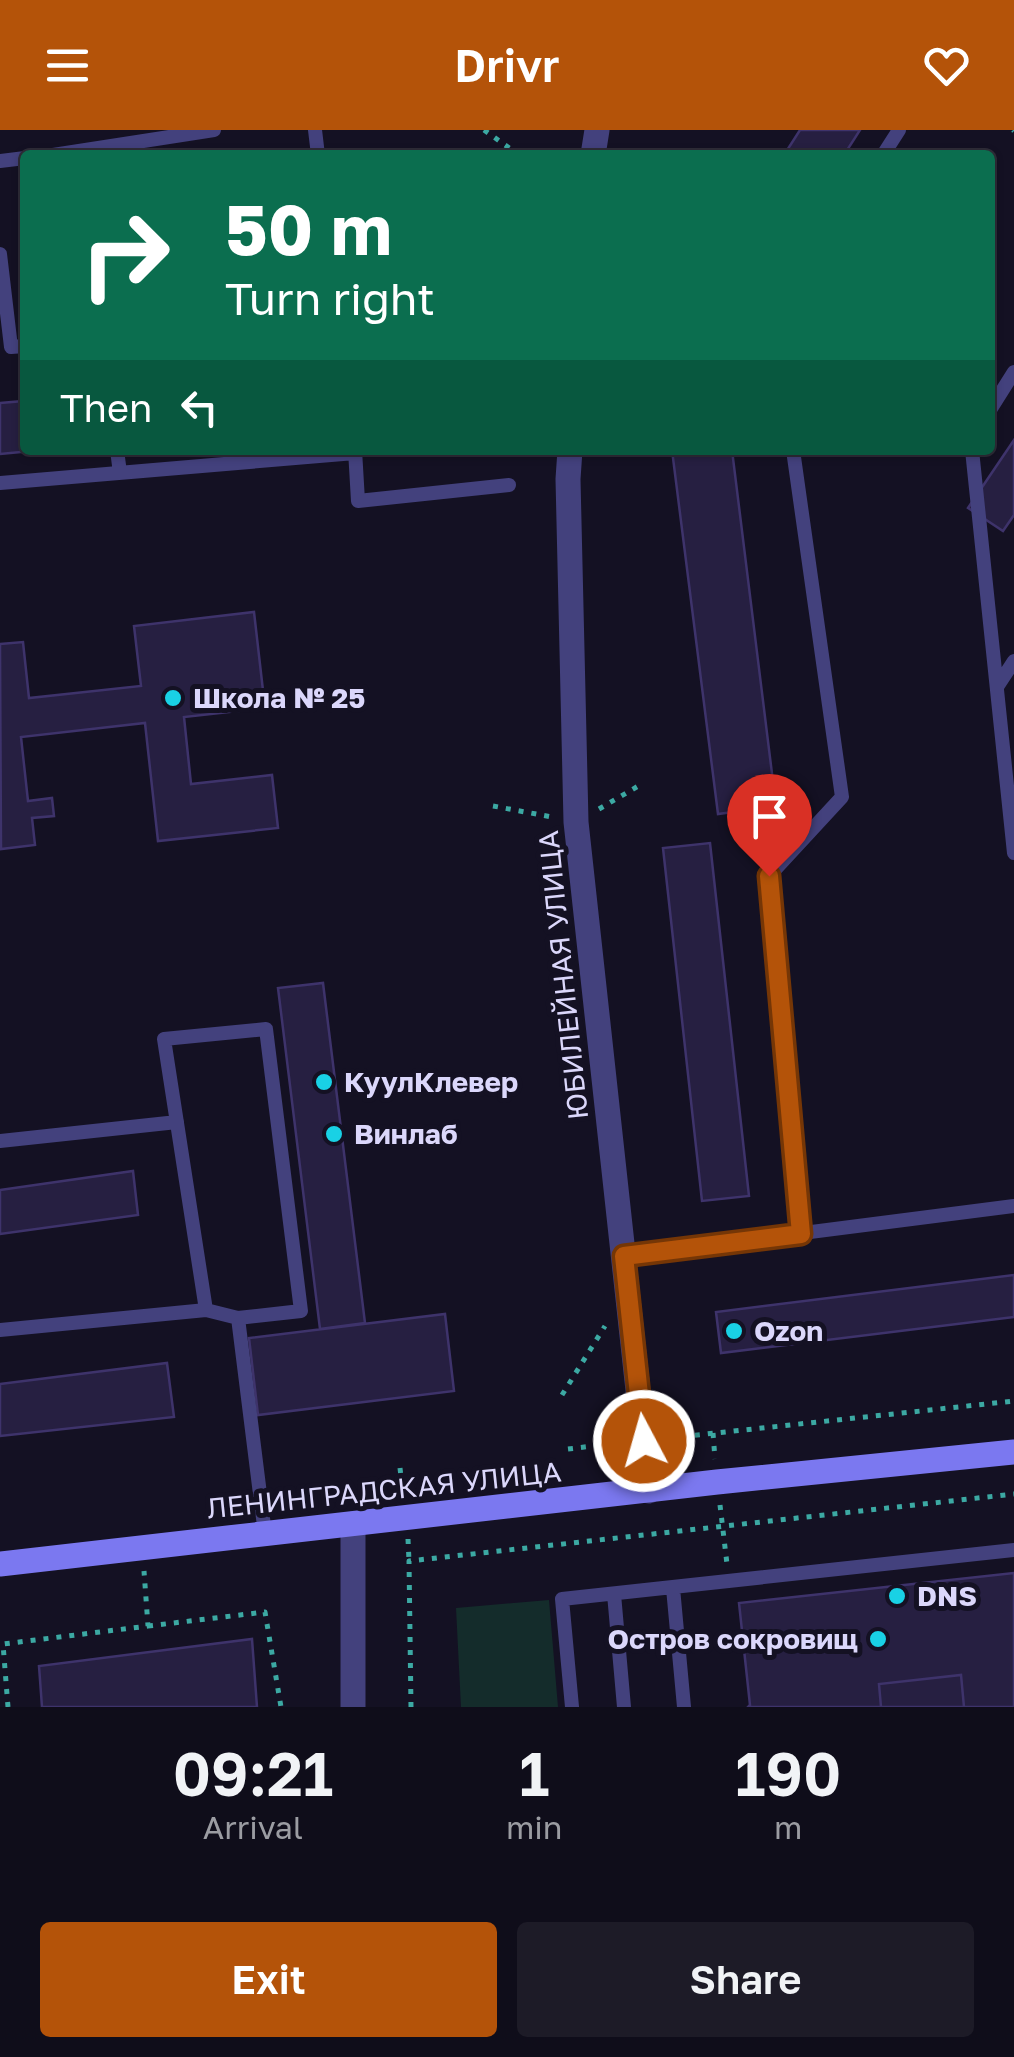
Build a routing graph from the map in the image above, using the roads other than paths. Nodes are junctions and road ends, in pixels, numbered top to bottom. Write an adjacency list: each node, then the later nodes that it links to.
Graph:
1 (214, 130): 2 (lane)
2 (102, 150)
3 (0, 254): 4 (lane)
4 (20, 346)
5 (1014, 372): 6 (lane)
6 (995, 402)
7 (118, 455): 13 (lane)
8 (312, 455): 13 (lane)
9 (355, 455): 15 (lane)
10 (570, 455): 23 (street, ЮБИЛЕЙНАЯ УЛИЦА)
11 (793, 455): 22 (lane)
12 (973, 455): 17 (lane)
13 (120, 473): 14 (lane)
14 (0, 483)
15 (508, 485)
16 (1014, 661): 17 (lane)
17 (997, 688): 18 (lane)
18 (1014, 853)
19 (177, 1122): 20 (lane); 24 (lane); 25 (lane)
20 (0, 1140)
21 (1014, 1206): 22 (lane)
22 (801, 1234): 23 (lane)
23 (624, 1256): 28 (street, ЮБИЛЕЙНАЯ УЛИЦА)
24 (206, 1310): 25 (lane); 26 (lane)
25 (238, 1318): 30 (lane)
26 (0, 1330)
27 (1014, 1452): 28 (main road, ЛЕНИНГРАДСКАЯ УЛИЦА)
28 (650, 1491): 29 (main road, ЛЕНИНГРАДСКАЯ УЛИЦА)
29 (353, 1524): 30 (main road, ЛЕНИНГРАДСКАЯ УЛИЦА); 35 (street)
30 (264, 1534): 32 (main road, ЛЕНИНГРАДСКАЯ УЛИЦА)
31 (1014, 1550): 33 (lane)
32 (0, 1564)
33 (673, 1588): 34 (lane); 38 (lane)
34 (614, 1594): 36 (lane); 37 (lane)
35 (354, 1707)
36 (572, 1707)
37 (624, 1707)
38 (684, 1707)

